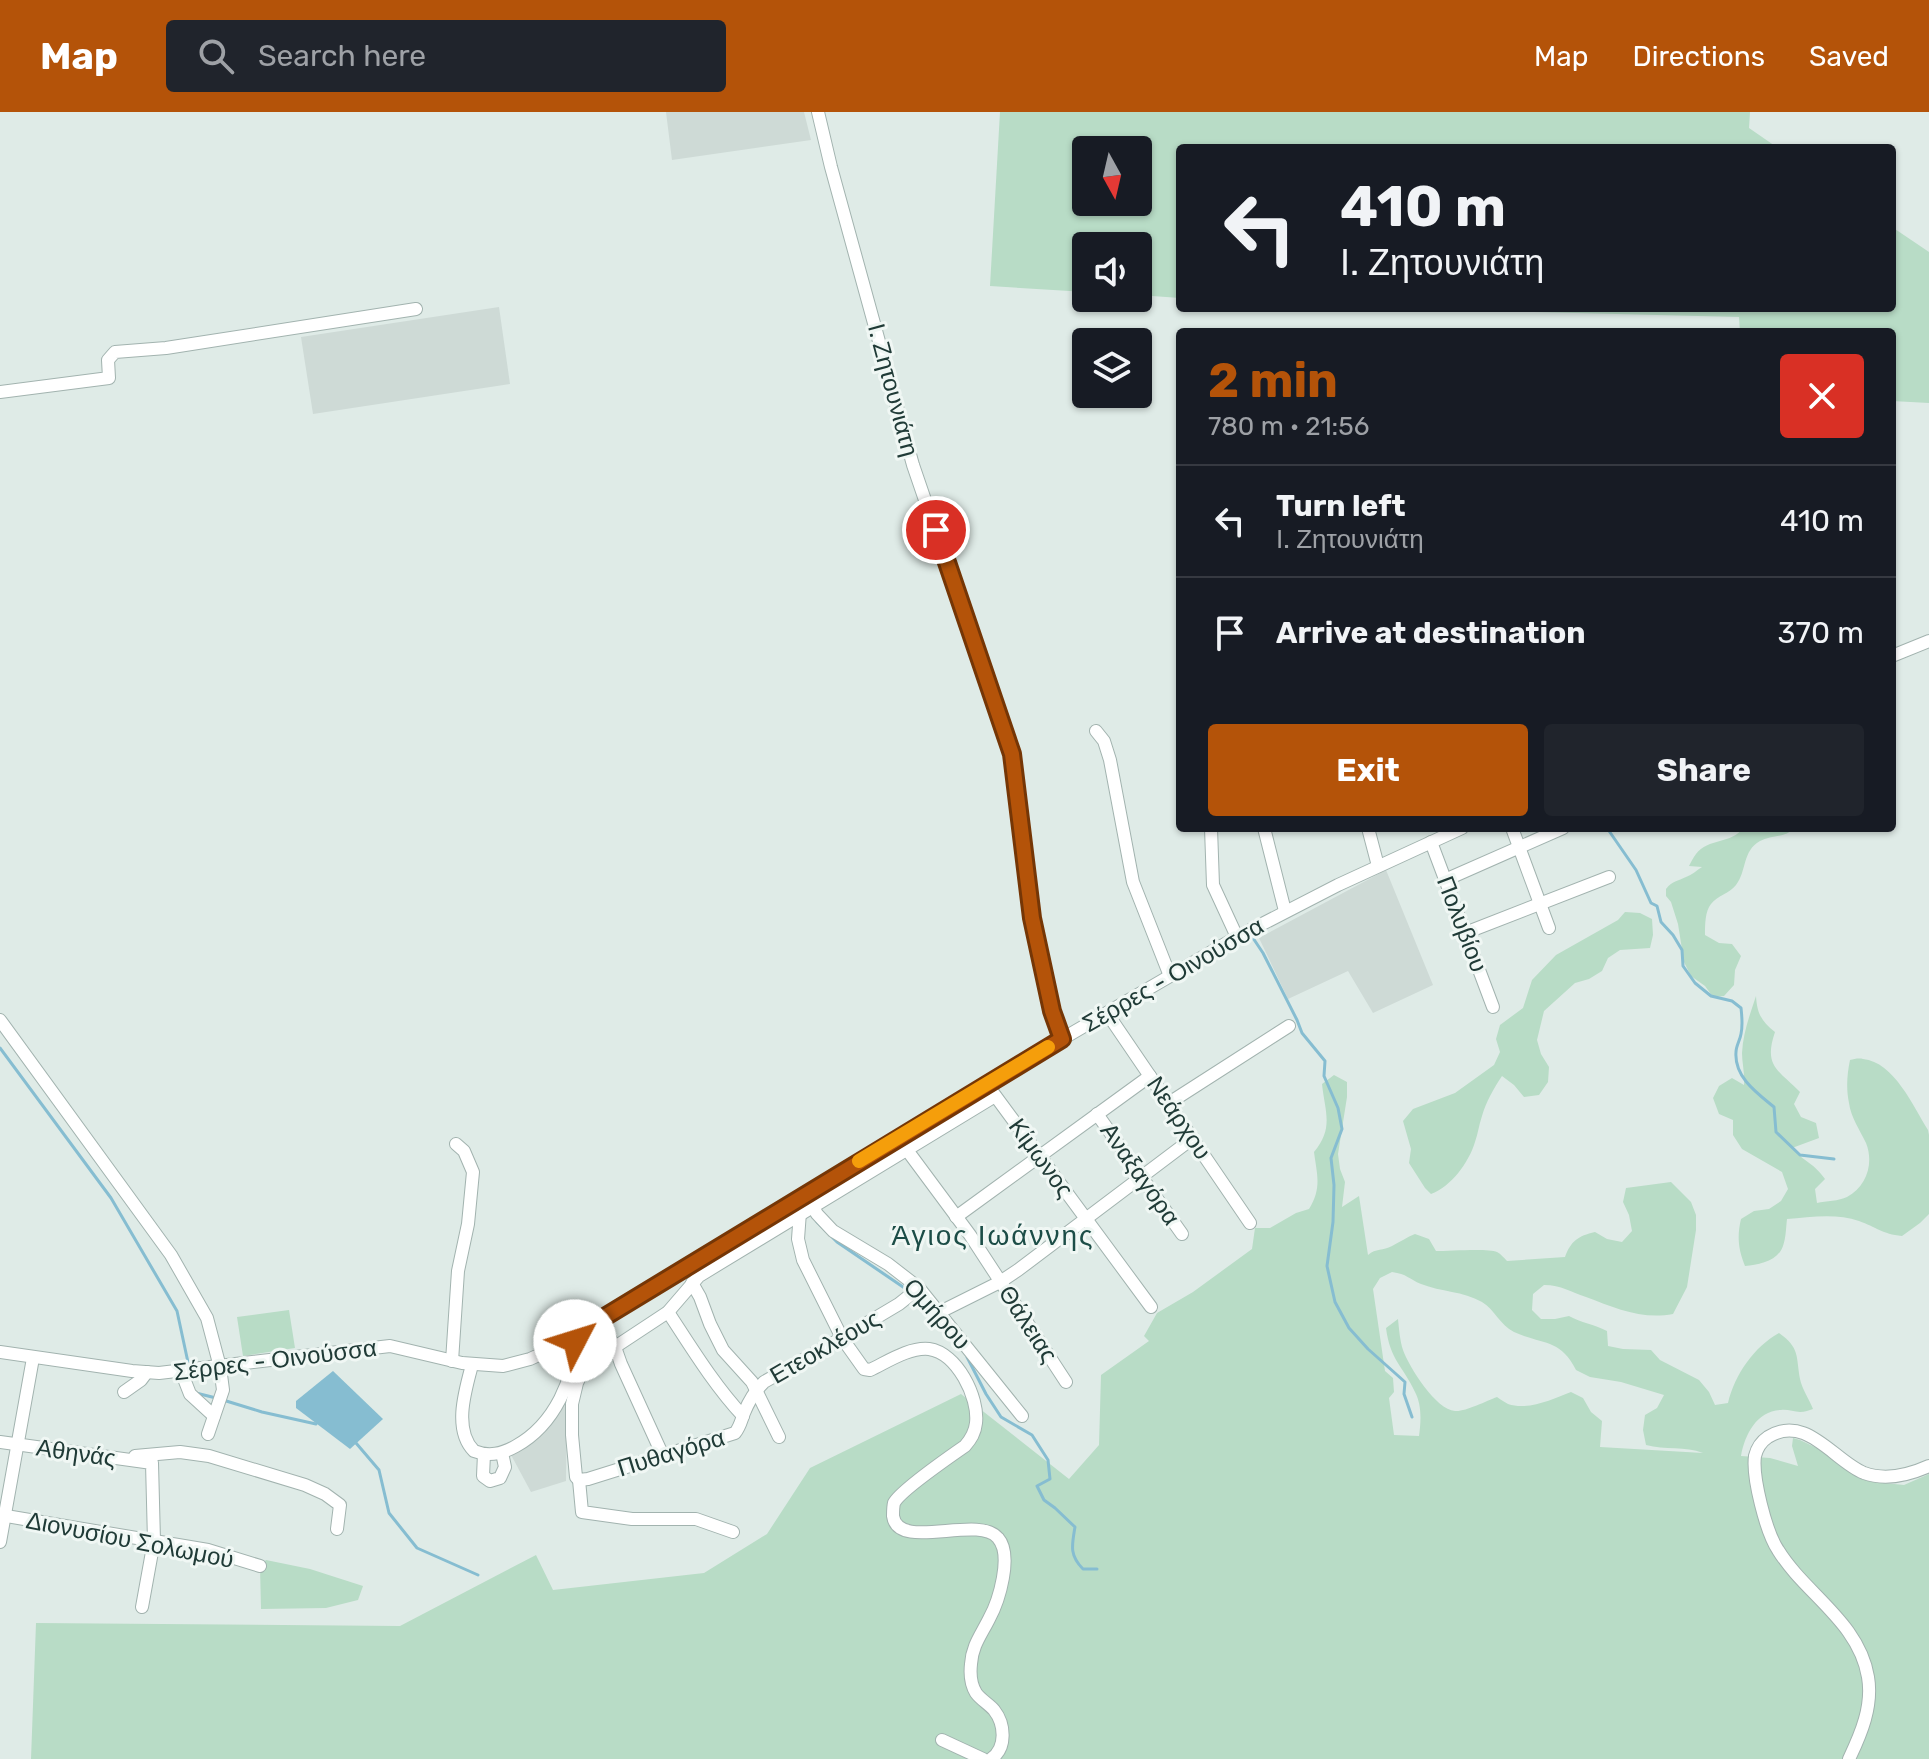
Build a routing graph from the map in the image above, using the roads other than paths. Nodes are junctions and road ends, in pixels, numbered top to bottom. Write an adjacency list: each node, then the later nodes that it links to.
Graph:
1 (818, 112): 28 (street, Ι. Ζητουνιάτη)
2 (416, 309): 3 (street)
3 (0, 392)
4 (1929, 641): 5 (street)
5 (1896, 654)
6 (1096, 731): 23 (street)
7 (1211, 832): 22 (street)
8 (1265, 832): 19 (street)
9 (1369, 832): 15 (street)
10 (1453, 832): 13 (street, Σέρρες - Οινούσσα)
11 (1513, 832): 14 (street)
12 (1554, 832): 14 (street)
13 (1431, 842): 15 (street, Σέρρες - Οινούσσα); 17 (street, Πολυβίου)
14 (1519, 847): 17 (street); 18 (street)
15 (1378, 866): 19 (street, Σέρρες - Οινούσσα)
16 (1609, 877): 18 (street)
17 (1445, 880): 21 (street, Πολυβίου)
18 (1540, 904): 20 (street); 21 (street)
19 (1285, 911): 22 (street, Σέρρες - Οινούσσα)
20 (1549, 928)
21 (1465, 933): 24 (street, Πολυβίου)
22 (1237, 937): 23 (street, Σέρρες - Οινούσσα)
23 (1170, 976): 25 (street, Σέρρες - Οινούσσα)
24 (1493, 1007)
25 (1107, 1013): 28 (street, Σέρρες - Οινούσσα); 30 (street, Νεάρχου)
26 (0, 1020): 61 (street)
27 (1289, 1026): 32 (street)
28 (1062, 1039): 31 (street, Σέρρες - Οινούσσα)
29 (1156, 1056): 30 (street)
30 (1147, 1070): 32 (street, Νεάρχου); 33 (street)
31 (992, 1090): 36 (street); 37 (street, Κίμωνος); 39 (street, Σέρρες - Οινούσσα)
32 (1169, 1103): 34 (street, Νεάρχου)
33 (1097, 1114): 37 (street); 38 (street, Αναξαγόρα)
34 (1193, 1138): 38 (street); 44 (street, Νεάρχου)
35 (456, 1144): 59 (street)
36 (907, 1150): 40 (street); 42 (street, Θάλειας)
37 (1040, 1156): 42 (street); 43 (street, Κίμωνος)
38 (1142, 1177): 43 (street); 45 (street, Αναξαγόρα)
39 (805, 1194): 40 (street, Ομήρου); 41 (street); 52 (street, Σέρρες - Οινούσσα)
40 (812, 1207): 41 (street); 48 (street, Ομήρου)
41 (799, 1215): 47 (street); 54 (street)
42 (956, 1217): 46 (street, Θάλειας)
43 (1086, 1219): 46 (street); 49 (street, Κίμωνος)
44 (1250, 1223)
45 (1182, 1234)
46 (1000, 1282): 51 (street); 64 (street, Θάλειας)
47 (692, 1283): 50 (street); 65 (street)
48 (919, 1288): 51 (street, Ομήρου); 54 (street, Ετεοκλέους)
49 (1151, 1307)
50 (668, 1312): 55 (street); 68 (street)
51 (938, 1313): 69 (street, Ομήρου)
52 (599, 1320): 53 (street, Σέρρες - Οινούσσα); 55 (street)
53 (579, 1333): 57 (street); 60 (street, Σέρρες - Οινούσσα); 74 (street)
54 (842, 1338): 65 (street, Ετεοκλέους); 89 (street)
55 (615, 1347): 57 (street); 76 (street)
56 (0, 1352): 58 (street, Σέρρες - Οινούσσα)
57 (599, 1355): 79 (street)
58 (33, 1358): 63 (street, Σέρρες - Οινούσσα); 73 (street)
59 (452, 1361): 60 (street, Σέρρες - Οινούσσα); 61 (street, Σέρρες - Οινούσσα)
60 (472, 1365): 75 (street)
61 (220, 1367): 62 (street, Σέρρες - Οινούσσα); 67 (street)
62 (181, 1371): 63 (street, Σέρρες - Οινούσσα); 67 (street)
63 (153, 1373): 66 (street)
64 (1066, 1382)
65 (757, 1391): 68 (street, Ετεοκλέους); 71 (street)
66 (124, 1392)
67 (218, 1405): 70 (street)
68 (743, 1416): 76 (street, Πυθαγόρα)
69 (1022, 1416)
70 (208, 1434)
71 (779, 1437)
72 (0, 1442): 73 (street, Αθηνάς)
73 (19, 1445): 77 (street, Αθηνάς); 80 (street)
74 (502, 1453): 75 (street); 75 (street)
75 (484, 1454)
76 (663, 1456): 79 (street, Πυθαγόρα)
77 (116, 1459): 81 (street); 83 (street, Αθηνάς)
78 (1929, 1466): 90 (street)
79 (583, 1480): 82 (street)
80 (3, 1516): 83 (street, Διονυσίου Σολωμού); 84 (street)
81 (337, 1529)
82 (733, 1532)
83 (154, 1541): 85 (street, Διονυσίου Σολωμού); 86 (street)
84 (0, 1542)
85 (260, 1566)
86 (142, 1607)
87 (942, 1740): 88 (street)
88 (983, 1759)
89 (991, 1759)
90 (1849, 1759)

